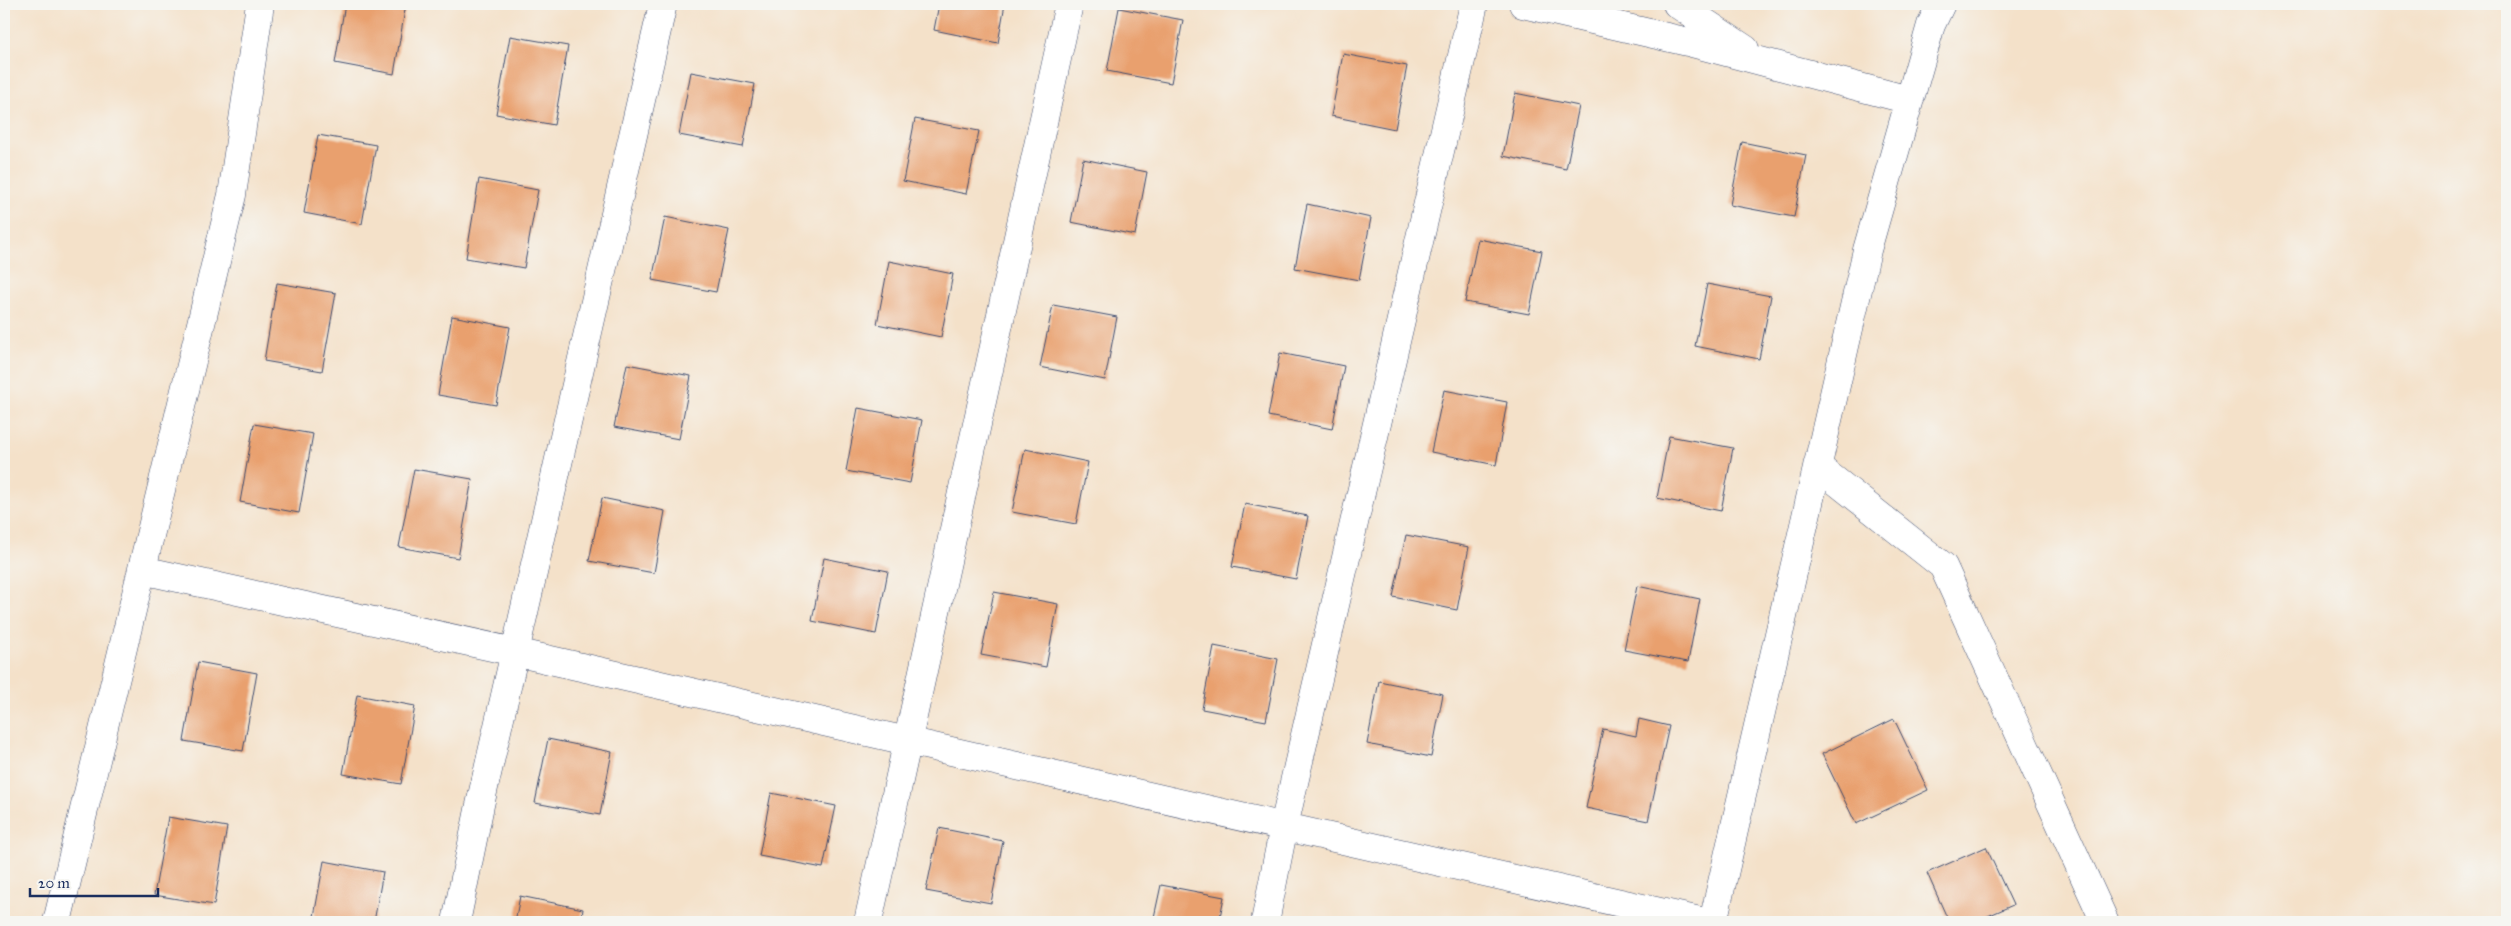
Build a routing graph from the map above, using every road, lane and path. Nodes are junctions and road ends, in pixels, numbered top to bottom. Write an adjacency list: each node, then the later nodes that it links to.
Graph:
1 (260, 4): 11 (street)
2 (663, 4): 12 (street)
3 (1070, 4): 13 (street)
4 (1474, 4): 14 (street)
5 (1523, 4): 8 (street)
6 (1677, 4): 8 (street)
7 (1940, 4): 9 (street)
8 (1763, 61): 9 (street)
9 (1910, 100): 10 (street)
10 (1817, 466): 20 (street); 21 (street)
11 (142, 570): 12 (street); 15 (street)
12 (515, 652): 13 (street); 16 (street)
13 (907, 740): 14 (street); 17 (street)
14 (1284, 826): 18 (street); 19 (street)
15 (56, 922)
16 (456, 922)
17 (868, 922)
18 (1264, 922)
19 (1704, 922)
20 (1713, 922)
21 (2105, 922)

